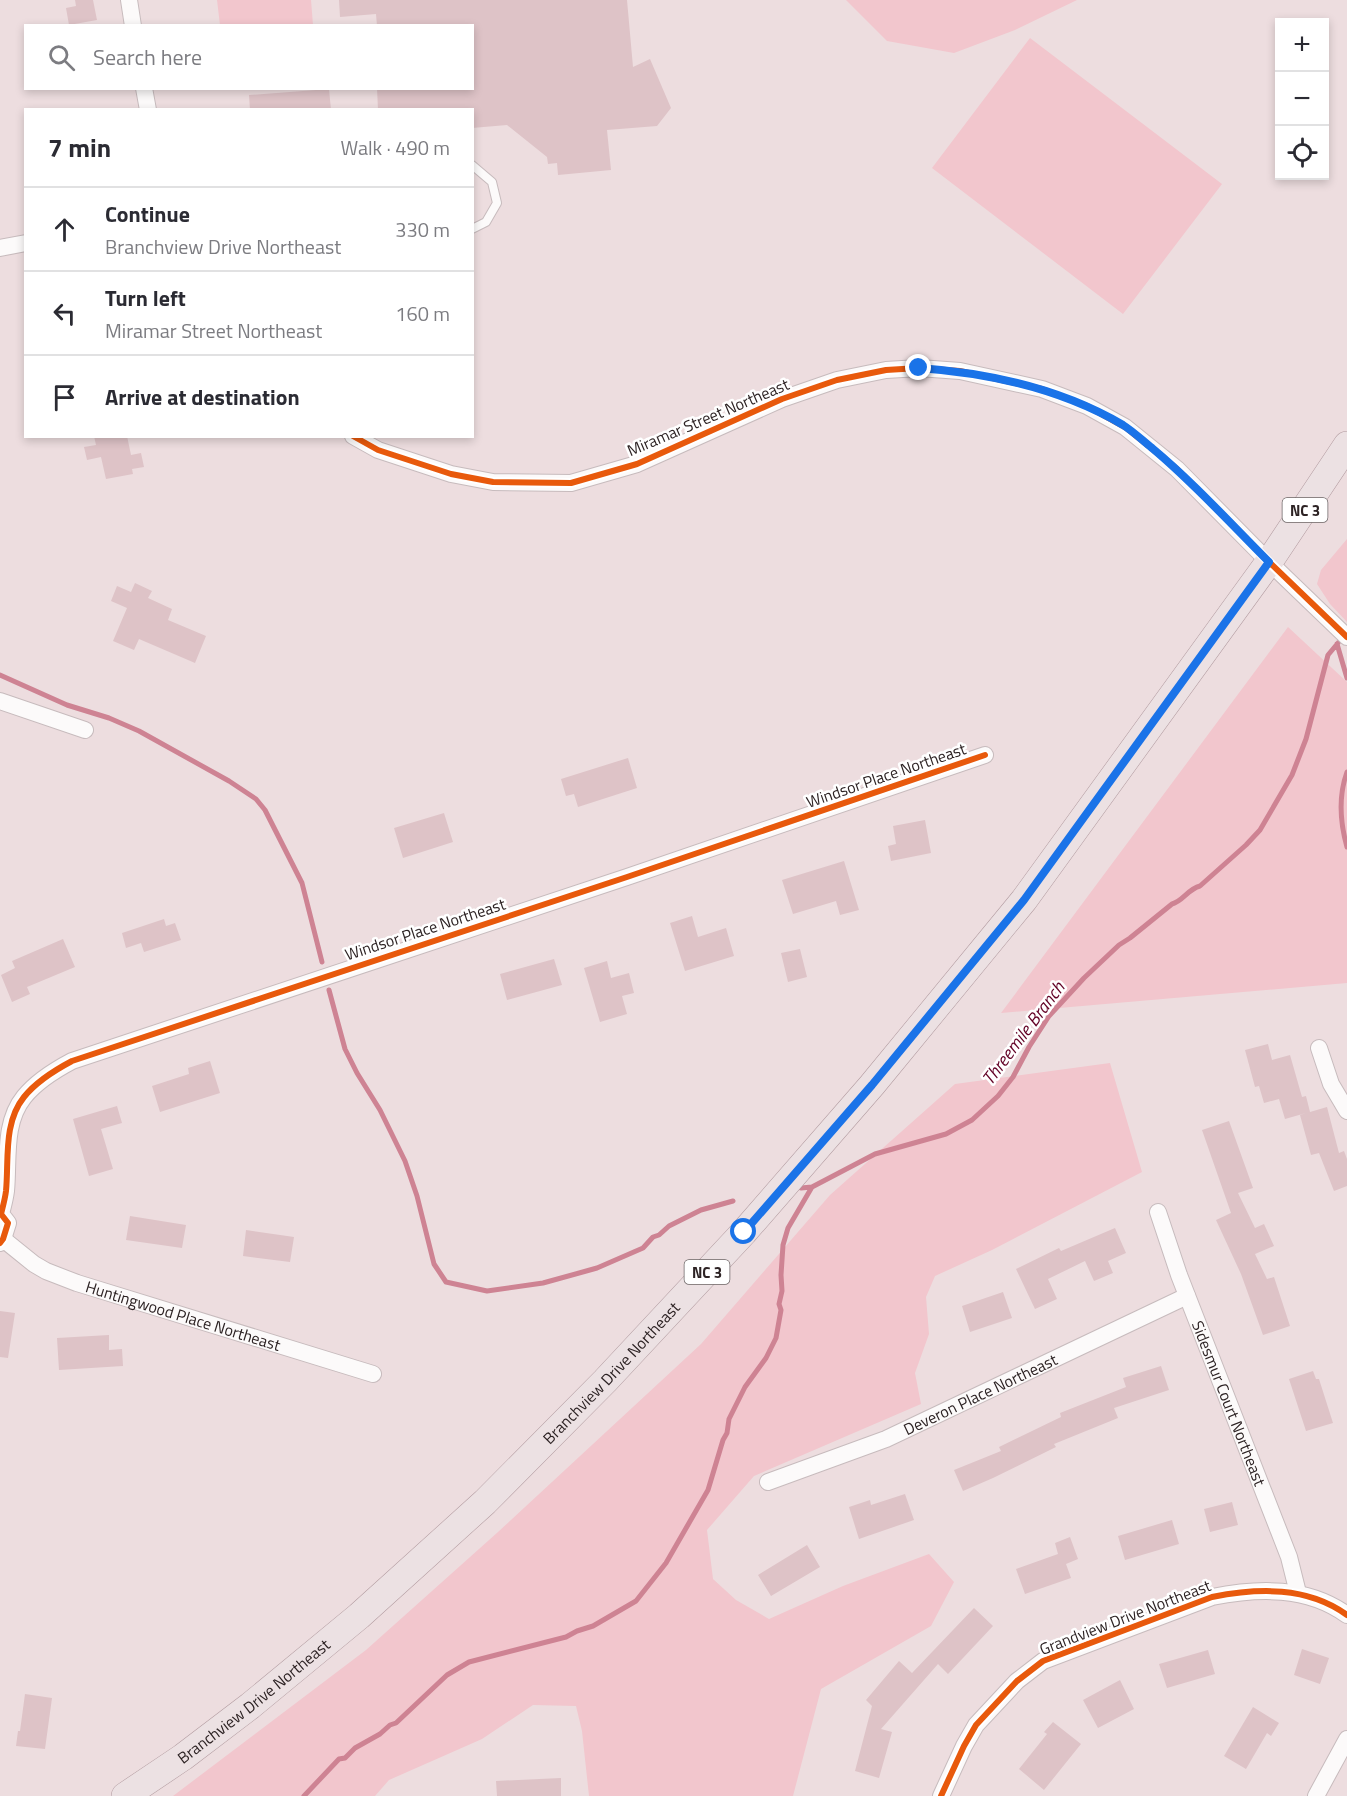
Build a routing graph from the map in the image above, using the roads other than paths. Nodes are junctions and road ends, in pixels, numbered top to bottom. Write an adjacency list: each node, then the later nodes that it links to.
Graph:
1 (129, 0): 2 (street)
2 (134, 24)
3 (144, 90): 4 (street)
4 (148, 108)
5 (474, 167): 6 (lane)
6 (474, 228)
7 (24, 243): 8 (street)
8 (0, 248)
9 (357, 438): 11 (street, Miramar Street Northeast)
10 (1347, 445): 11 (main road, Branchview Drive Northeast / NC 3)
11 (1269, 562): 12 (street, Miramar Street Northeast); 27 (main road, Branchview Drive Northeast / NC 3)
12 (1347, 637)
13 (0, 701): 14 (street)
14 (85, 730)
15 (985, 755): 19 (street, Windsor Place Northeast)
16 (1318, 1048): 17 (street)
17 (1347, 1111)
18 (1158, 1212): 21 (street, Sidesmur Court Northeast)
19 (1, 1214): 20 (street, Windsor Place Northeast)
20 (2, 1241): 22 (street, Huntingwood Place Northeast)
21 (1187, 1296): 23 (street, Deveron Place Northeast); 24 (street, Sidesmur Court Northeast)
22 (373, 1374)
23 (768, 1482)
24 (1298, 1593): 25 (street, Grandview Drive Northeast); 28 (street, Grandview Drive Northeast)
25 (1347, 1615)
26 (1347, 1739): 29 (street)
27 (125, 1796)
28 (941, 1796)
29 (1316, 1796)

